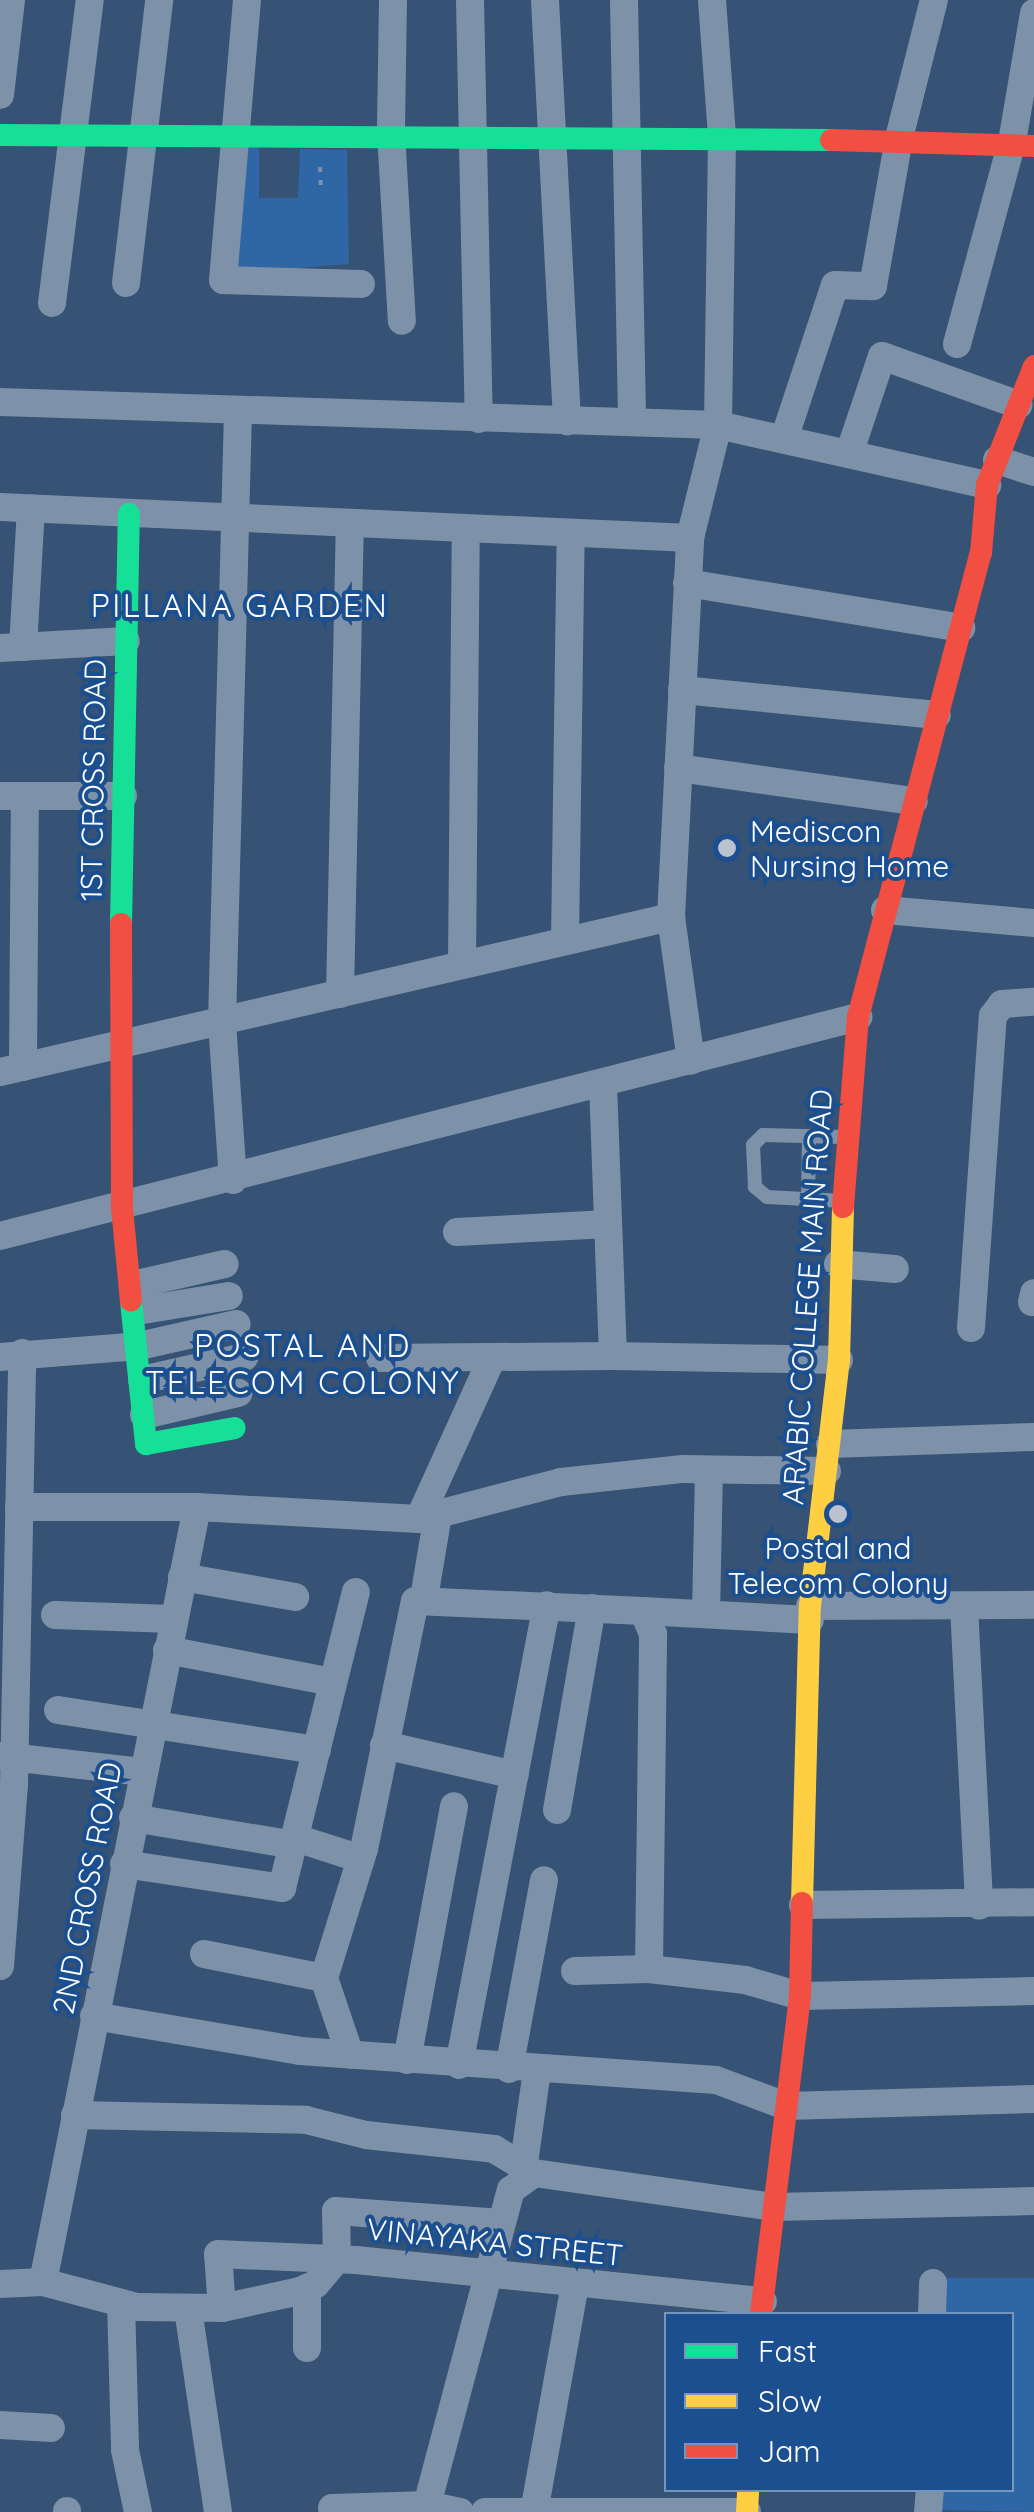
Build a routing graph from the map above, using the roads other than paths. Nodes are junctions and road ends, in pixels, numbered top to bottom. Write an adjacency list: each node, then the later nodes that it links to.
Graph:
1 (11, 0): 12 (street)
2 (90, 0): 13 (street)
3 (159, 0): 14 (street)
4 (247, 0): 15 (street)
5 (393, 0): 16 (street)
6 (470, 0): 17 (street)
7 (545, 0): 18 (street)
8 (624, 0): 20 (street)
9 (712, 0): 21 (street)
10 (934, 0): 22 (street)
11 (1034, 13): 23 (street)
12 (0, 95)
13 (76, 132): 14 (street); 19 (street); 26 (street)
14 (148, 132): 15 (street); 24 (street)
15 (234, 132): 16 (street); 25 (street)
16 (390, 133): 17 (street); 27 (street)
17 (476, 134): 18 (street); 33 (street)
18 (553, 134): 20 (street); 34 (street)
19 (0, 135)
20 (629, 135): 21 (street); 35 (street)
21 (722, 136): 22 (street); 36 (street)
22 (899, 138): 23 (street); 37 (street)
23 (1023, 144): 28 (street)
24 (126, 282)
25 (361, 284)
26 (52, 304)
27 (402, 321)
28 (957, 344)
29 (1034, 366): 31 (street, ARABIC COLLEGE MAIN ROAD)
30 (0, 402): 32 (street)
31 (1019, 405): 38 (street); 40 (street, ARABIC COLLEGE MAIN ROAD)
32 (238, 412): 33 (street); 44 (street)
33 (479, 419): 34 (street)
34 (567, 421): 35 (street)
35 (632, 422): 36 (street)
36 (718, 424): 37 (street); 48 (street)
37 (784, 440): 38 (street)
38 (849, 454): 40 (street)
39 (1034, 472): 40 (street)
40 (992, 473): 50 (street, ARABIC COLLEGE MAIN ROAD)
41 (0, 507): 42 (street)
42 (30, 508): 43 (street); 52 (street)
43 (129, 514): 44 (street); 51 (street, 1ST CROSS ROAD)
44 (232, 518): 45 (street); 67 (street)
45 (350, 523): 46 (street); 64 (street)
46 (466, 529): 47 (street); 63 (street)
47 (571, 532): 48 (street); 62 (street)
48 (690, 538): 49 (street)
49 (688, 583): 50 (street); 53 (street)
50 (960, 628): 54 (street, ARABIC COLLEGE MAIN ROAD)
51 (126, 641): 52 (street); 57 (street, 1ST CROSS ROAD)
52 (12, 647)
53 (682, 690): 54 (street); 55 (street)
54 (937, 715): 58 (street, ARABIC COLLEGE MAIN ROAD)
55 (678, 768): 58 (street); 60 (street)
56 (13, 796): 57 (street); 70 (street)
57 (123, 796): 68 (street, 1ST CROSS ROAD)
58 (914, 801): 59 (street, ARABIC COLLEGE MAIN ROAD)
59 (885, 910): 61 (street); 66 (street, ARABIC COLLEGE MAIN ROAD)
60 (671, 916): 62 (street); 69 (street)
61 (1034, 923)
62 (565, 942): 63 (street)
63 (462, 964): 64 (street)
64 (340, 994): 67 (street)
65 (1034, 1002): 87 (street)
66 (858, 1017): 69 (street); 73 (street, ARABIC COLLEGE MAIN ROAD)
67 (222, 1022): 68 (street); 74 (street)
68 (118, 1047): 70 (street); 77 (street, 1ST CROSS ROAD)
69 (691, 1061): 71 (street)
70 (12, 1069)
71 (603, 1084): 74 (street); 78 (street)
72 (809, 1136): 73 (lane); 75 (lane); 75 (lane)
73 (848, 1137): 76 (street, ARABIC COLLEGE MAIN ROAD)
74 (233, 1180): 77 (street)
75 (808, 1199): 76 (lane)
76 (843, 1201): 82 (street, ARABIC COLLEGE MAIN ROAD)
77 (122, 1208): 80 (street); 85 (street, 1ST CROSS ROAD)
78 (608, 1224): 79 (street); 90 (street)
79 (457, 1232)
80 (0, 1236)
81 (225, 1264): 85 (street)
82 (838, 1264): 83 (street); 94 (street, ARABIC COLLEGE MAIN ROAD)
83 (895, 1268)
84 (229, 1296): 85 (street)
85 (135, 1298): 88 (street, 1ST CROSS ROAD)
86 (237, 1324): 88 (street)
87 (971, 1328)
88 (139, 1346): 89 (street); 95 (street, 1ST CROSS ROAD)
89 (11, 1355): 102 (street)
90 (613, 1356): 93 (street); 94 (street)
91 (244, 1357): 95 (street)
92 (380, 1358): 93 (street)
93 (492, 1358): 104 (street)
94 (839, 1360): 100 (street, ARABIC COLLEGE MAIN ROAD)
95 (142, 1380): 97 (street, 1ST CROSS ROAD)
96 (238, 1393): 97 (street)
97 (144, 1414): 98 (street)
98 (235, 1428)
99 (1034, 1437): 100 (street)
100 (829, 1458): 101 (street); 114 (street, ARABIC COLLEGE MAIN ROAD)
101 (709, 1470): 104 (street); 115 (street)
102 (19, 1506): 103 (street); 124 (street)
103 (197, 1507): 104 (street); 105 (street, 2ND CROSS ROAD)
104 (428, 1517): 108 (street)
105 (182, 1577): 107 (street); 117 (street, 2ND CROSS ROAD)
106 (356, 1592): 119 (street)
107 (295, 1597)
108 (424, 1598): 109 (street); 122 (street)
109 (548, 1605): 112 (street); 126 (street)
110 (1034, 1605): 111 (street)
111 (964, 1606): 114 (street); 136 (street)
112 (592, 1608): 113 (street); 128 (street)
113 (643, 1611): 115 (street); 140 (street)
114 (810, 1613): 115 (street); 135 (street, ARABIC COLLEGE MAIN ROAD)
115 (706, 1614)
116 (55, 1615): 117 (street)
117 (173, 1619): 118 (street, 2ND CROSS ROAD)
118 (167, 1650): 119 (street); 121 (street, 2ND CROSS ROAD)
119 (331, 1682): 123 (street)
120 (58, 1710): 121 (street)
121 (153, 1719): 123 (street); 125 (street, 2ND CROSS ROAD)
122 (384, 1746): 126 (street); 131 (street)
123 (317, 1750): 130 (street)
124 (7, 1756): 125 (street); 137 (street)
125 (142, 1772): 129 (street, 2ND CROSS ROAD)
126 (514, 1775): 148 (street)
127 (454, 1806): 147 (street)
128 (557, 1810)
129 (133, 1818): 130 (street); 132 (street, 2ND CROSS ROAD)
130 (295, 1842): 131 (street); 132 (street)
131 (361, 1859): 142 (street)
132 (124, 1864): 145 (street, 2ND CROSS ROAD)
133 (544, 1880): 149 (street)
134 (1034, 1902): 136 (street)
135 (803, 1905): 136 (street); 144 (street, ARABIC COLLEGE MAIN ROAD)
136 (979, 1906)
137 (1, 1935): 139 (street)
138 (204, 1954): 142 (street)
139 (0, 1966)
140 (649, 1969): 141 (street); 144 (street)
141 (575, 1971)
142 (324, 1978): 146 (street)
143 (1034, 1991): 144 (street)
144 (800, 1996): 151 (street, ARABIC COLLEGE MAIN ROAD)
145 (94, 2016): 146 (street); 152 (street, 2ND CROSS ROAD)
146 (350, 2055): 147 (street)
147 (406, 2060): 148 (street)
148 (459, 2064): 149 (street)
149 (523, 2070): 151 (street); 153 (street)
150 (1034, 2099): 151 (street)
151 (786, 2106): 155 (street, ARABIC COLLEGE MAIN ROAD)
152 (76, 2115): 153 (street); 159 (street, 2ND CROSS ROAD)
153 (528, 2172): 155 (street); 156 (street)
154 (1034, 2201): 155 (street)
155 (774, 2206): 166 (street, ARABIC COLLEGE MAIN ROAD)
156 (502, 2223): 157 (street); 158 (street)
157 (337, 2259): 158 (street, VINAYAKA STREET); 163 (street, VINAYAKA STREET); 165 (street)
158 (487, 2274): 160 (street, VINAYAKA STREET); 172 (street)
159 (43, 2282): 162 (street); 164 (street)
160 (575, 2283): 166 (street, VINAYAKA STREET); 174 (street)
161 (932, 2283): 168 (street)
162 (0, 2284)
163 (308, 2288): 165 (street); 169 (street)
164 (121, 2303): 167 (street); 175 (street)
165 (222, 2308): 167 (street)
166 (762, 2308)
167 (188, 2309): 176 (street)
168 (932, 2312)
169 (307, 2348)
170 (0, 2425): 171 (street)
171 (50, 2428)
172 (427, 2505): 173 (street); 177 (street)
173 (332, 2508)
174 (534, 2511): 178 (street); 179 (street)
175 (138, 2512)
176 (218, 2512)
177 (460, 2512)
178 (485, 2512)
179 (746, 2512)

